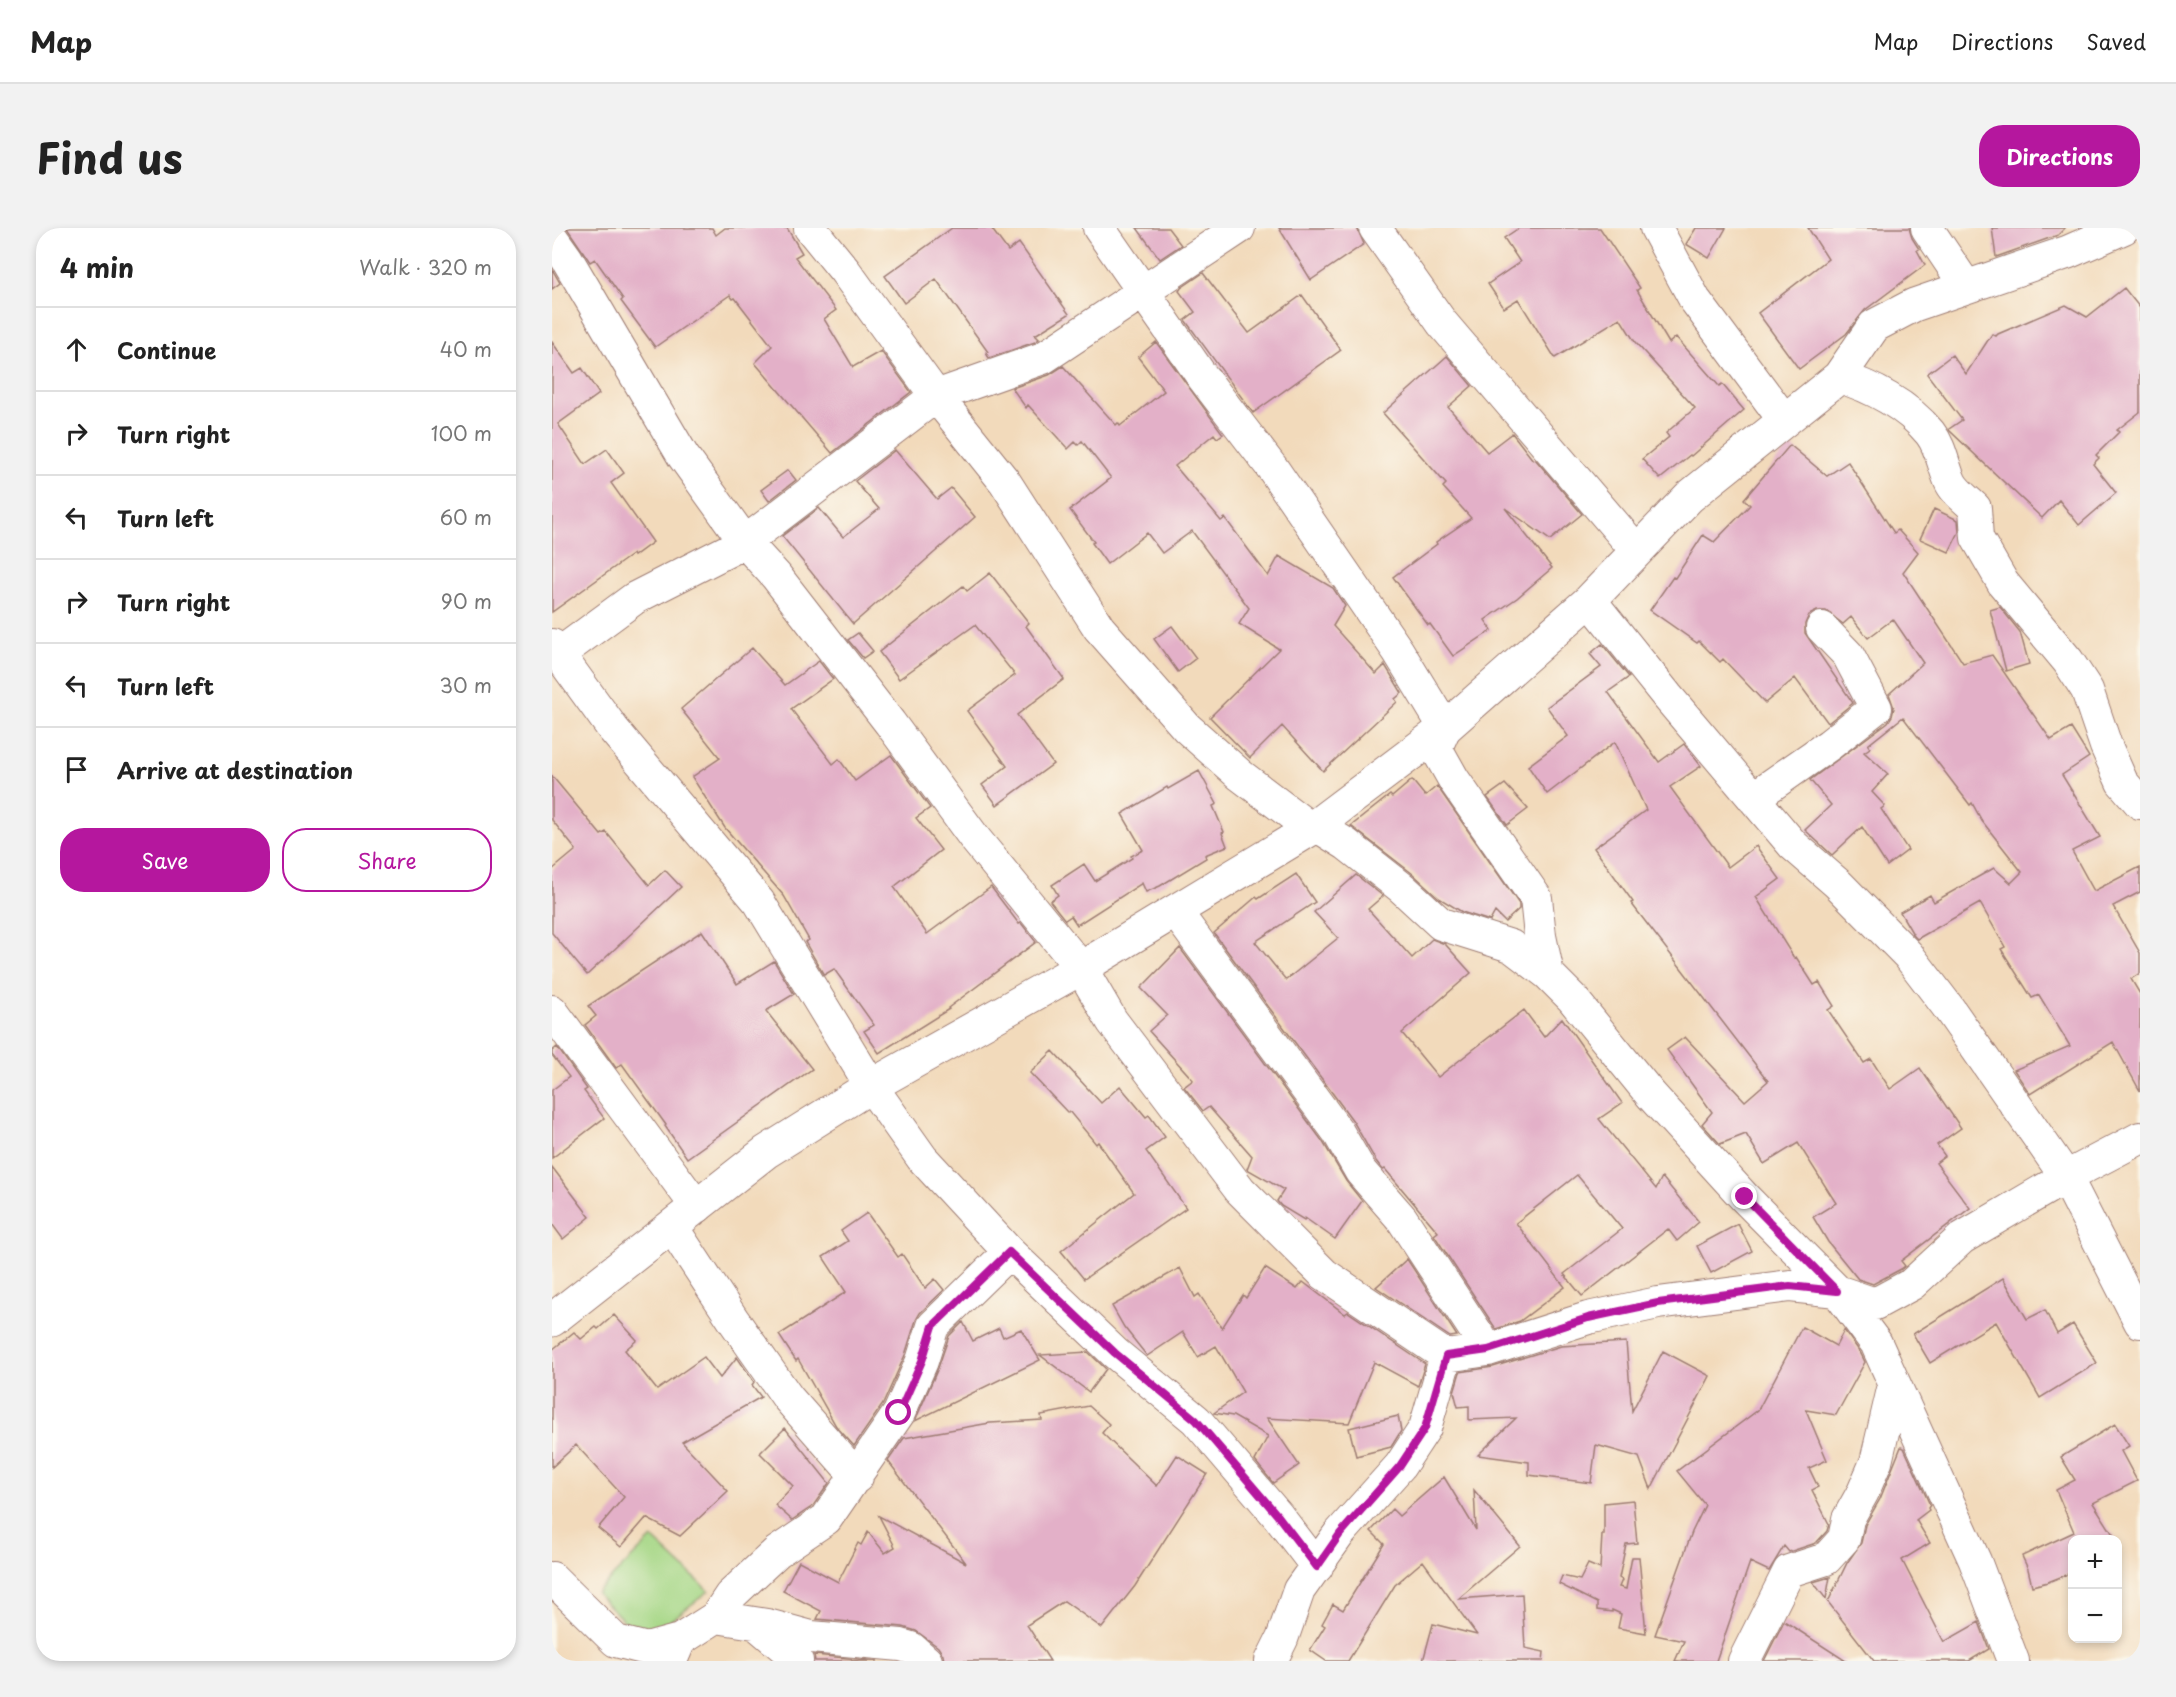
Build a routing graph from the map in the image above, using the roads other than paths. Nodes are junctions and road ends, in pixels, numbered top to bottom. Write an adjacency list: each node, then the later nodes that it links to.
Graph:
1 (810, 228): 12 (street)
2 (1099, 228): 10 (street)
3 (1239, 228): 10 (street)
4 (1376, 228): 15 (street)
5 (1656, 228): 13 (street)
6 (1927, 228): 9 (street)
7 (2123, 228): 9 (street)
8 (552, 238): 14 (street)
9 (1966, 286): 11 (street)
10 (1144, 291): 12 (street); 19 (street)
11 (1839, 377): 13 (street); 21 (street)
12 (936, 396): 14 (street); 22 (street)
13 (1784, 420): 15 (street)
14 (745, 542): 18 (street); 24 (street)
15 (1637, 551): 16 (street)
16 (1590, 600): 19 (street); 20 (street)
17 (1822, 628): 20 (street)
18 (555, 650): 27 (street)
19 (1445, 728): 22 (street); 25 (street)
20 (1753, 798): 29 (street)
21 (2140, 803)
22 (1311, 829): 23 (street); 25 (street)
23 (1176, 912): 24 (street); 35 (street)
24 (1081, 968): 27 (street); 36 (street)
25 (1548, 974): 32 (street)
26 (552, 1011): 30 (street)
27 (871, 1086): 30 (street); 31 (street)
28 (2140, 1138): 29 (street)
29 (2066, 1178): 32 (street); 34 (street)
30 (685, 1217): 33 (street); 38 (street)
31 (1009, 1252): 38 (street); 39 (street)
32 (1837, 1291): 35 (street); 37 (street)
33 (552, 1320)
34 (2140, 1322)
35 (1488, 1350): 36 (street)
36 (1446, 1356): 39 (street)
37 (1894, 1385): 48 (street); 49 (street)
38 (856, 1477): 41 (street)
39 (1317, 1567): 47 (street)
40 (552, 1578): 44 (street)
41 (716, 1617): 42 (street); 43 (street)
42 (754, 1623): 45 (street); 46 (street)
43 (676, 1650): 44 (street)
44 (608, 1651)
45 (797, 1661)
46 (926, 1661)
47 (1271, 1661)
48 (1744, 1661)
49 (2013, 1661)

